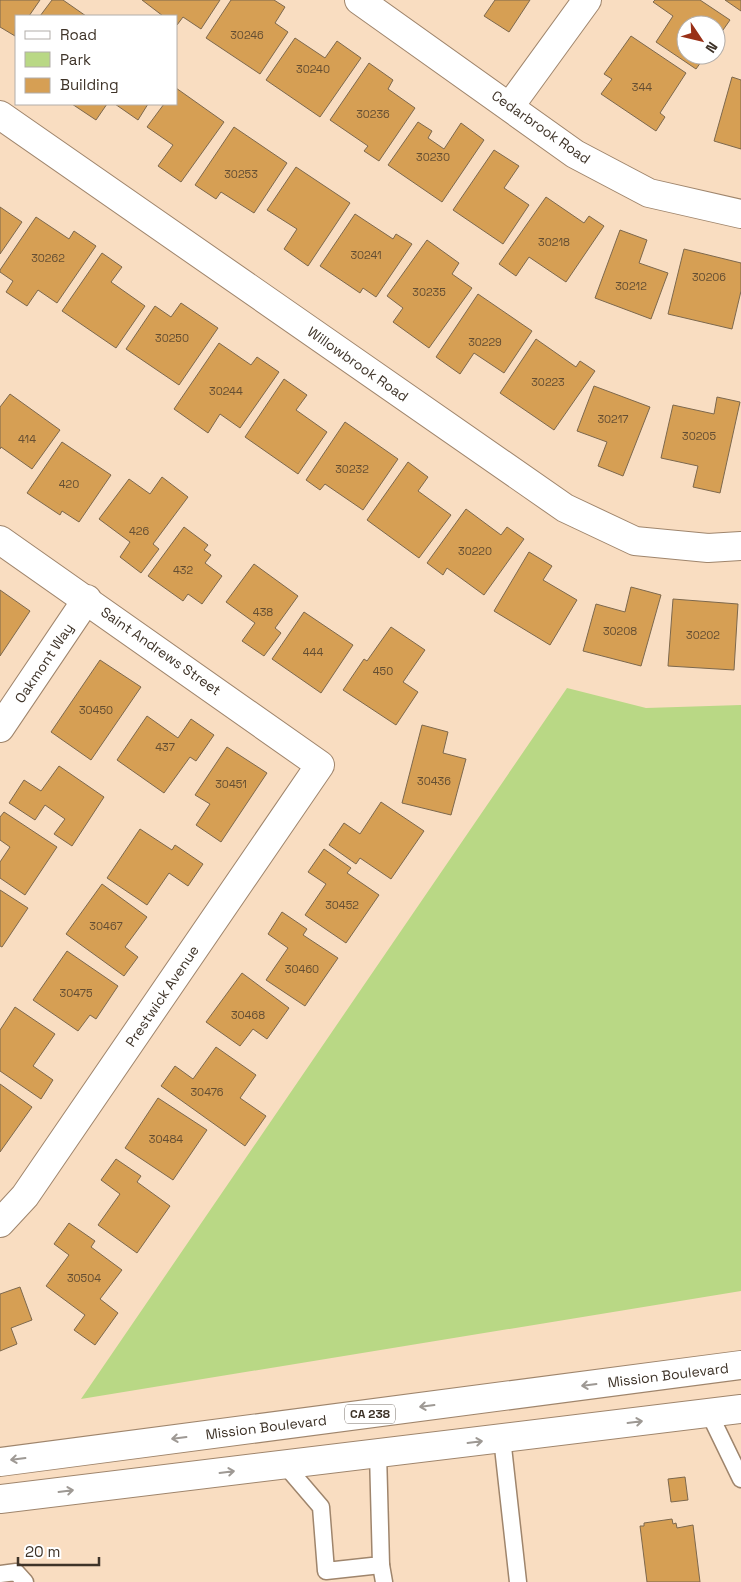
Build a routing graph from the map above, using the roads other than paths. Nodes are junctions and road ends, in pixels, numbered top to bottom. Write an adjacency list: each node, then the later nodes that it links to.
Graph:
1 (359, 0): 3 (street, Cedarbrook Road)
2 (587, 0): 3 (street)
3 (510, 106): 5 (street, Cedarbrook Road)
4 (0, 115): 7 (street, Willowbrook Road)
5 (741, 214)
6 (0, 540): 8 (street, Saint Andrews Street)
7 (741, 546)
8 (87, 599): 9 (street, Oakmont Way); 10 (street, Saint Andrews Street)
9 (0, 728)
10 (320, 765): 11 (street, Prestwick Avenue)
11 (0, 1223)
12 (741, 1366): 17 (street, Mission Boulevard / CA 238, one-way to 17)
13 (741, 1409): 14 (street)
14 (709, 1413): 15 (street, one-way to 14); 19 (lane)
15 (502, 1438): 16 (street, one-way to 15); 25 (lane)
16 (378, 1453): 18 (street); 21 (lane)
17 (0, 1462)
18 (285, 1465): 20 (street, one-way to 18); 21 (lane)
19 (741, 1479)
20 (0, 1500)
21 (381, 1565): 24 (lane)
22 (0, 1574): 23 (lane)
23 (25, 1582)
24 (384, 1582)
25 (518, 1582)

